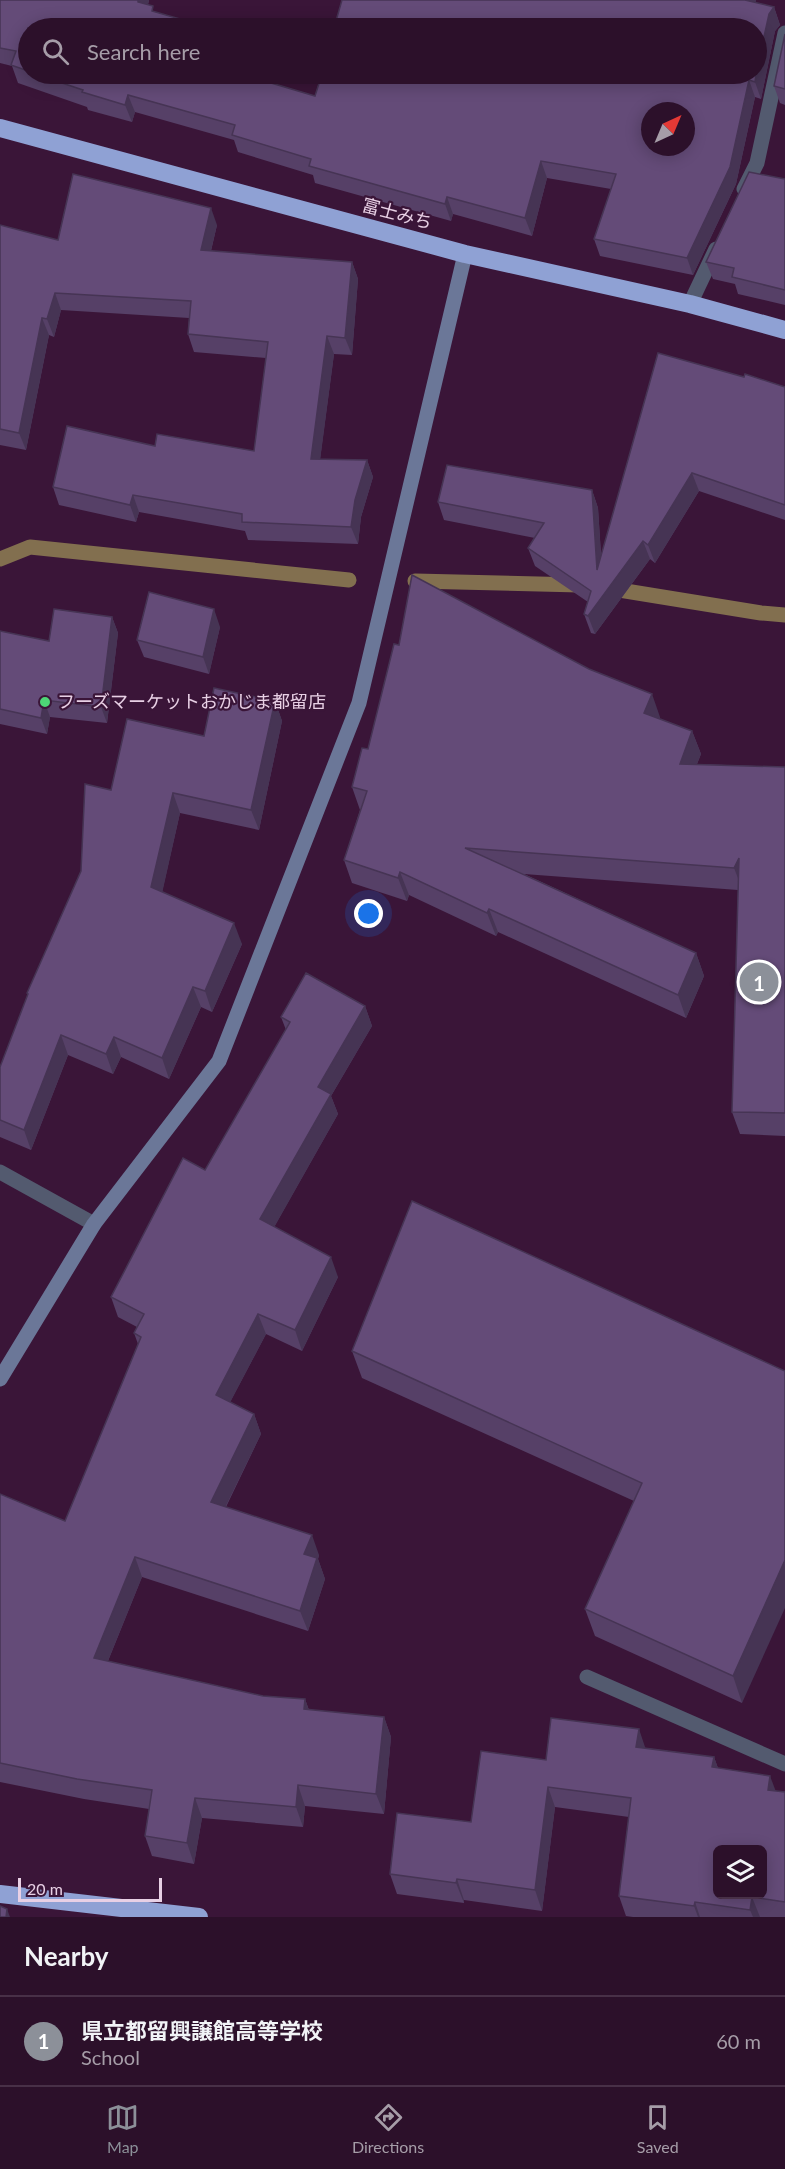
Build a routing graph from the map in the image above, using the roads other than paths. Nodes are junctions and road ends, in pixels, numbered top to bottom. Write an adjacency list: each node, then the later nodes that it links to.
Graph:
1 (785, 33): 3 (street)
2 (0, 128): 5 (highway, 富士みち)
3 (738, 203)
4 (723, 233): 6 (street)
5 (465, 254): 6 (highway, 富士みち); 9 (street)
6 (690, 304): 7 (highway, 富士みち)
7 (785, 330)
8 (0, 1172): 9 (street)
9 (93, 1224): 10 (street)
10 (0, 1379)
11 (587, 1677): 12 (street)
12 (785, 1764)
13 (0, 1894): 14 (highway)
14 (199, 1917)

